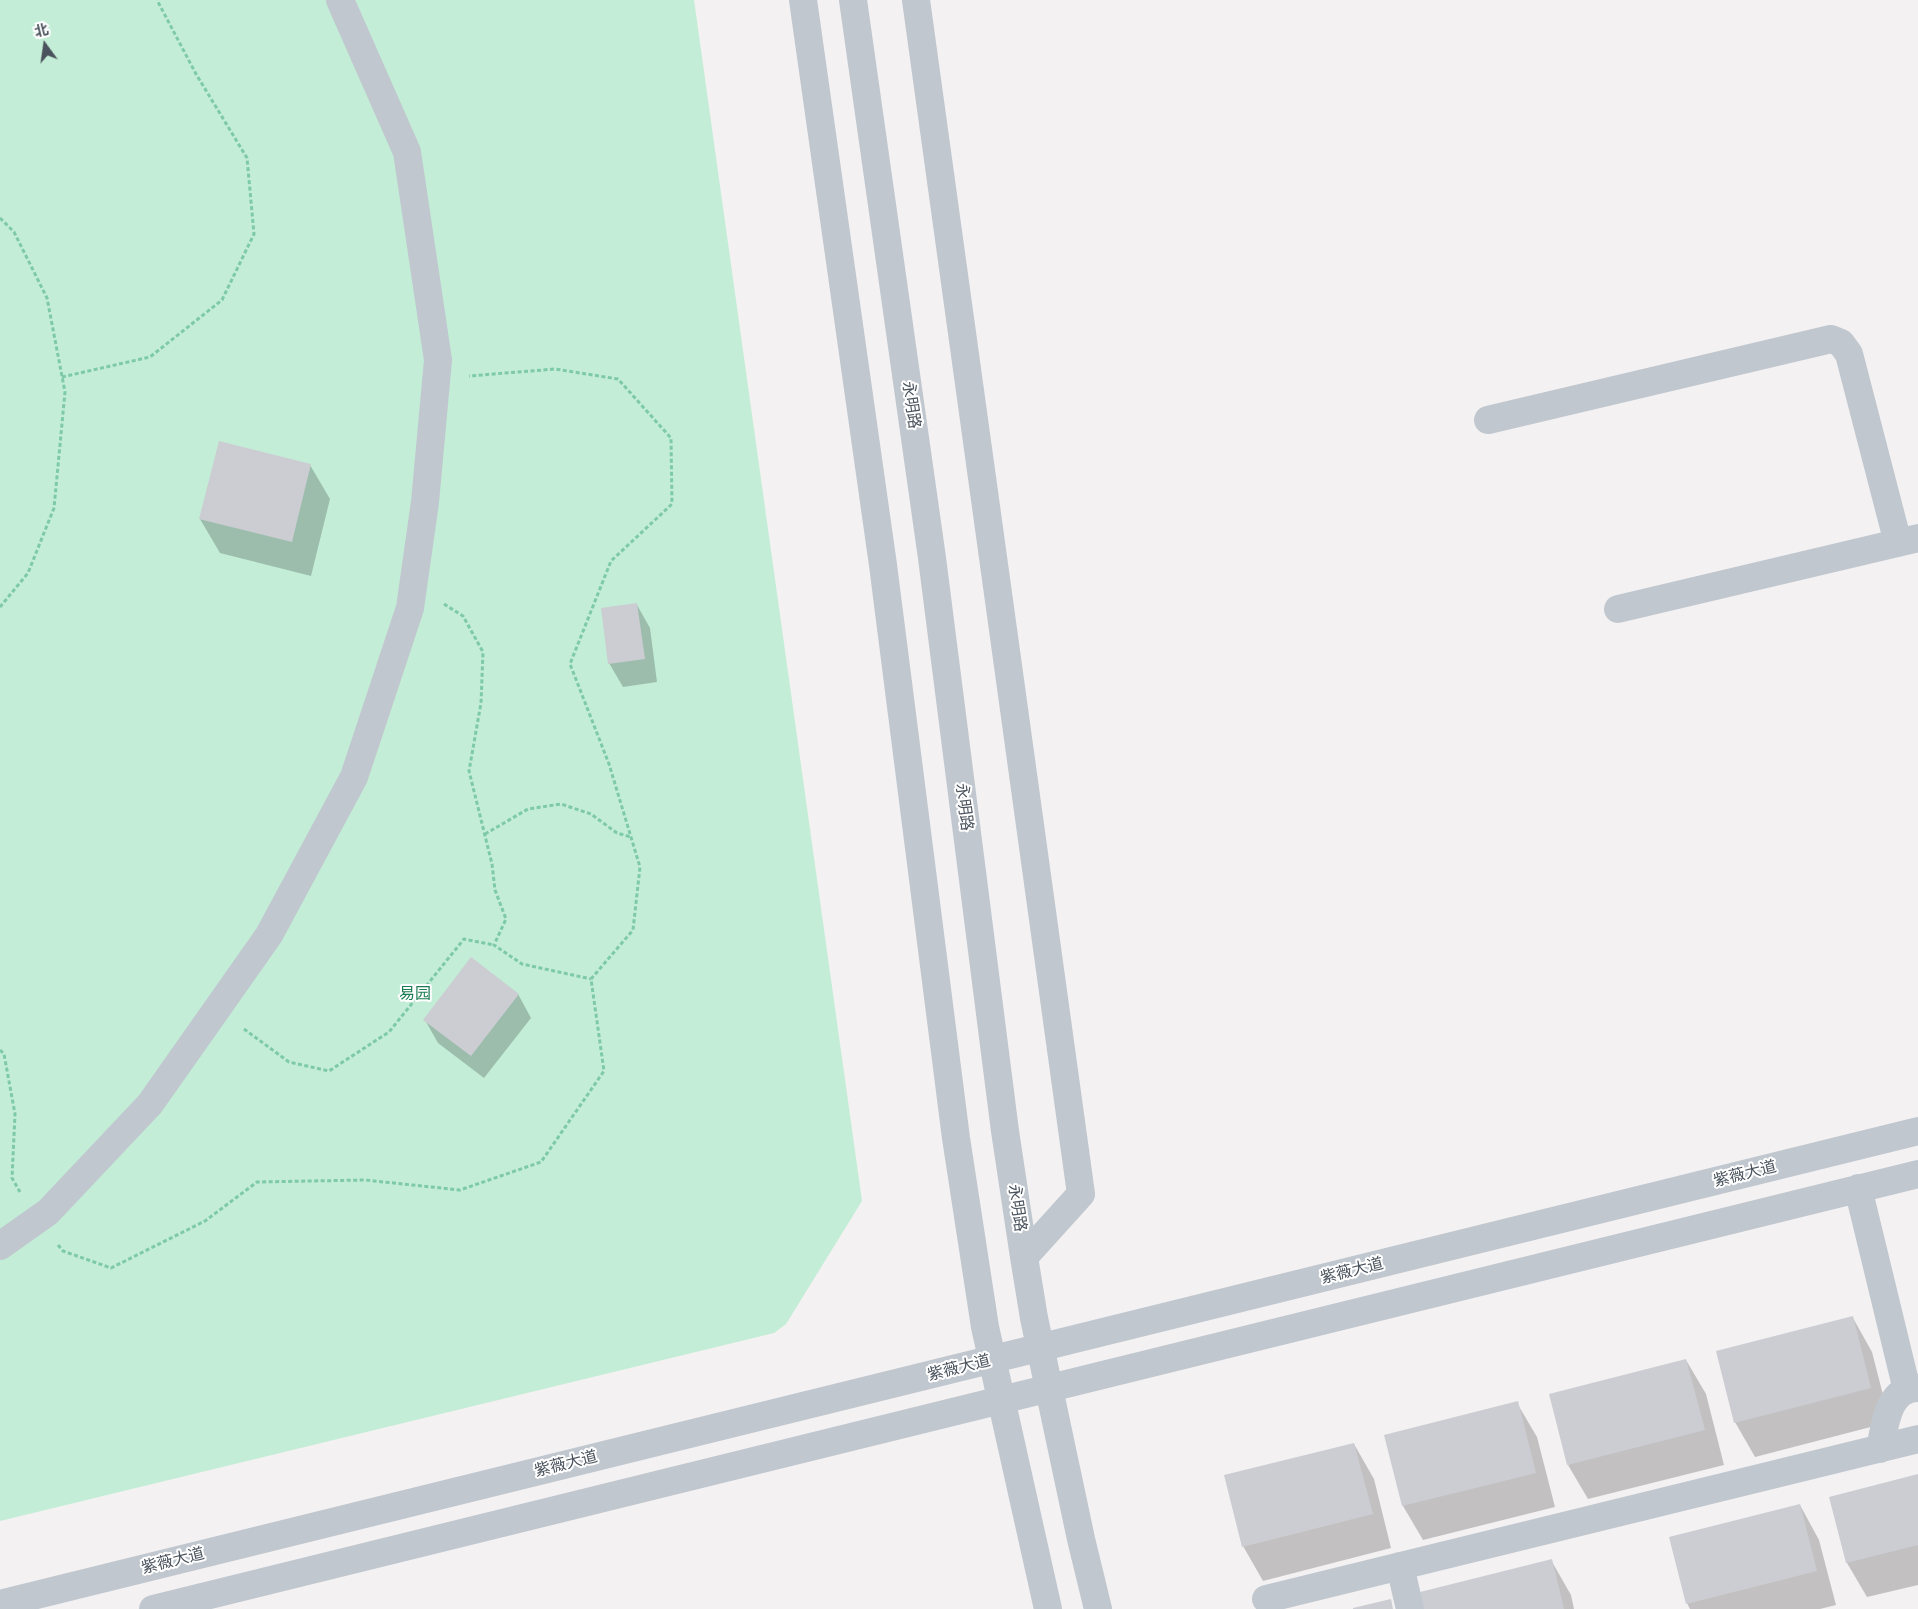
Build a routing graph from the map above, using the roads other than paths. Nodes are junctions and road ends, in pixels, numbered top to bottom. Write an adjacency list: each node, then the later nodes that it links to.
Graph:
1 (340, 0): 11 (street)
2 (803, 0): 14 (street)
3 (853, 0): 12 (street, 永明路)
4 (916, 0): 12 (street)
5 (1488, 420): 6 (street)
6 (1908, 541): 7 (street)
7 (1618, 609)
8 (1918, 1131): 13 (street, 紫薇大道)
9 (1918, 1174): 10 (street)
10 (1858, 1188): 15 (street); 16 (street)
11 (0, 1246)
12 (1024, 1256): 13 (street, 永明路)
13 (1040, 1348): 14 (street, 紫薇大道); 15 (street, 永明路)
14 (992, 1360): 17 (street); 22 (street, 紫薇大道)
15 (1048, 1388): 17 (street); 25 (street, 永明路)
16 (1913, 1389): 19 (street)
17 (1001, 1400): 23 (street); 24 (street)
18 (1918, 1439): 19 (street)
19 (1880, 1449): 20 (street)
20 (1400, 1566): 21 (street); 26 (street)
21 (1266, 1599)
22 (0, 1604)
23 (153, 1609)
24 (1048, 1609)
25 (1098, 1609)
26 (1410, 1609)

